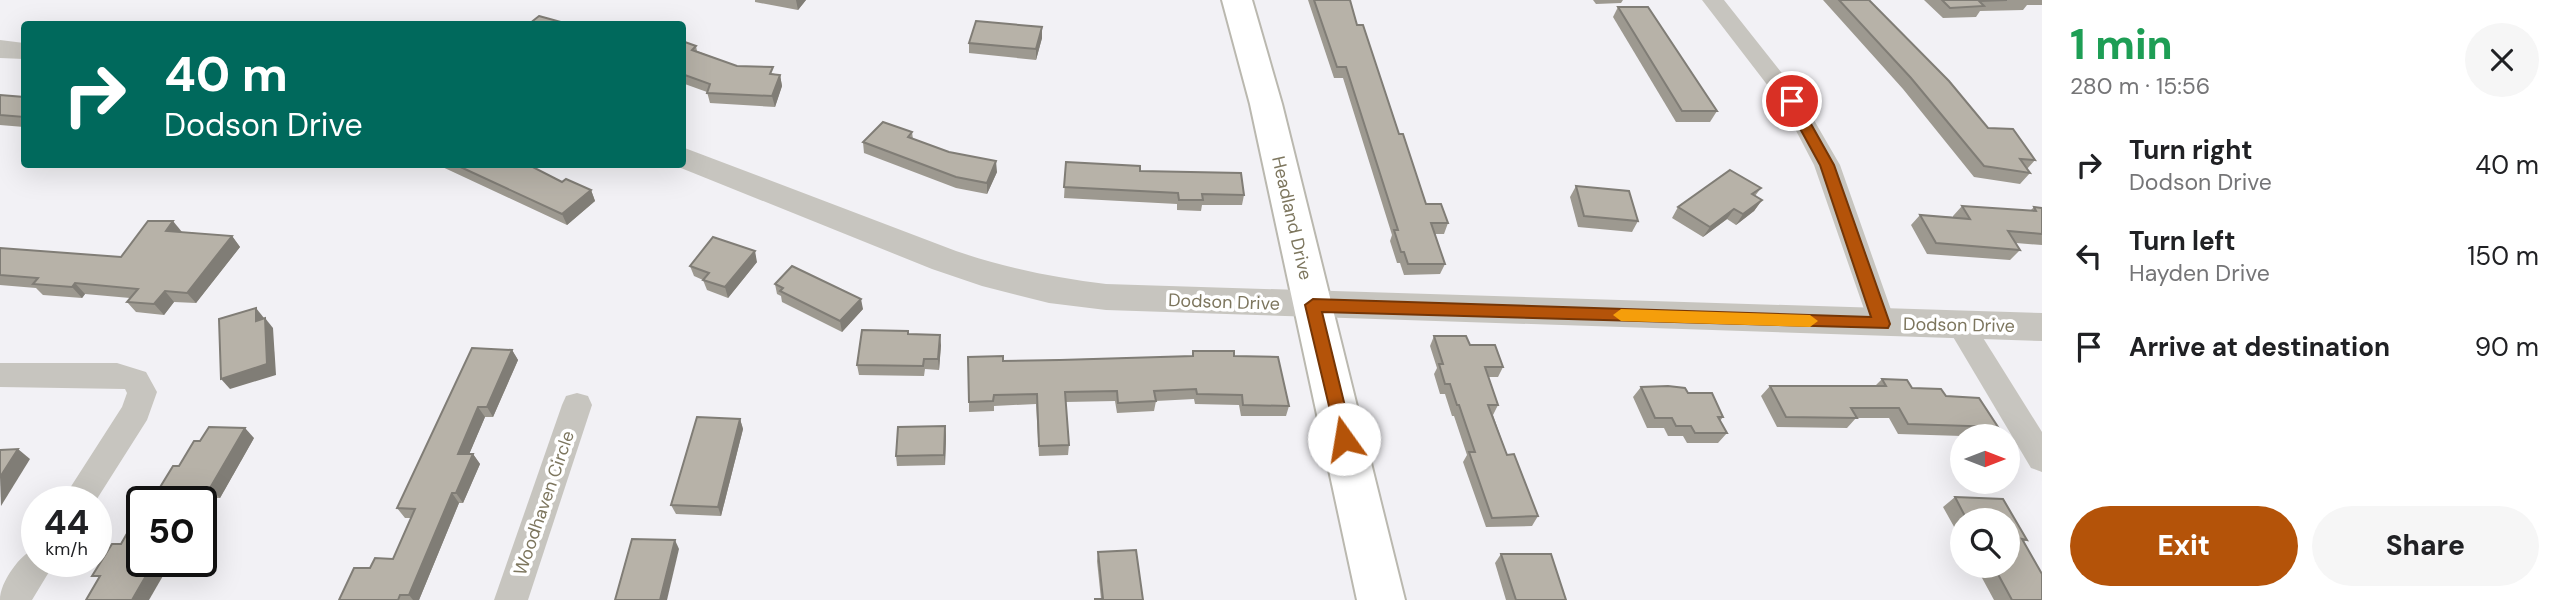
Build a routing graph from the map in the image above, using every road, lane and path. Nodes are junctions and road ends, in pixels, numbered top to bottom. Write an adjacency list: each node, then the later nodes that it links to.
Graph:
1 (1237, 0): 6 (main road, Headland Drive)
2 (1713, 0): 7 (street)
3 (0, 49): 4 (street)
4 (21, 51)
5 (686, 159): 6 (street, Dodson Drive)
6 (1313, 305): 7 (street, Dodson Drive); 17 (main road, Headland Drive)
7 (1882, 324): 8 (street, Dodson Drive)
8 (1960, 325): 9 (street, Dodson Drive); 12 (street)
9 (2042, 327)
10 (0, 375): 13 (street)
11 (577, 405): 16 (street, Woodhaven Circle)
12 (2042, 459)
13 (87, 486)
14 (28, 577): 15 (street)
15 (13, 600)
16 (511, 600)
17 (1381, 600)

